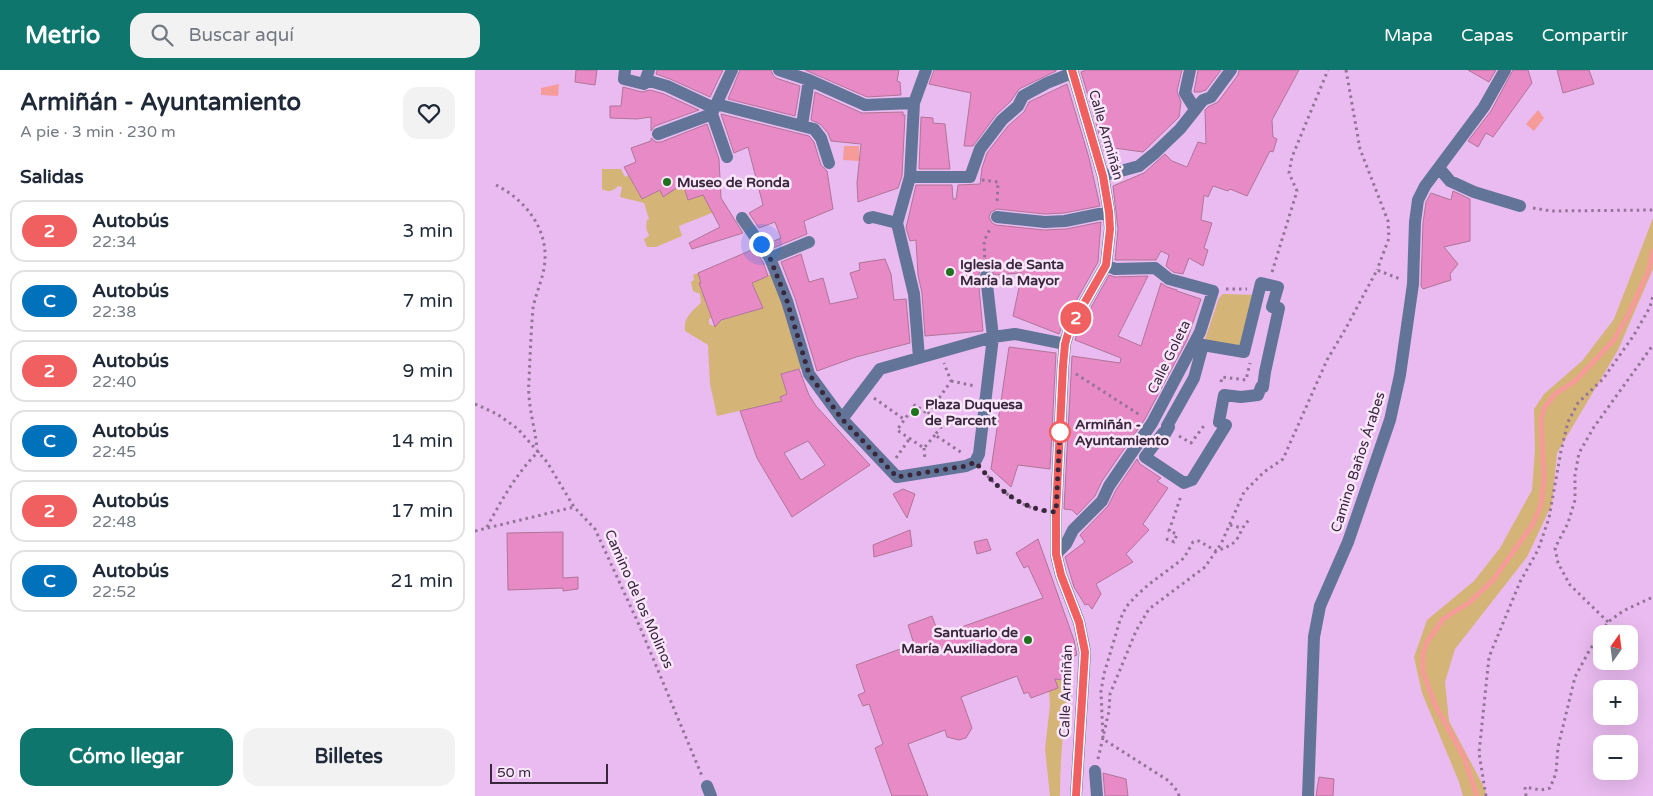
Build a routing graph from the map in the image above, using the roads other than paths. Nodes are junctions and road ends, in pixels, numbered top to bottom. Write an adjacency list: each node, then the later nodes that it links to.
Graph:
1 (625, 70): 9 (street)
2 (732, 70): 12 (street)
3 (779, 70): 10 (street)
4 (927, 70): 11 (street)
5 (1190, 70): 13 (street)
6 (1231, 70): 13 (street)
7 (1505, 70): 18 (street, Camino Baños Árabes)
8 (1072, 71): 19 (street, Calle Armiñán); 20 (street)
9 (647, 75): 12 (street)
10 (809, 80): 11 (street); 14 (street)
11 (913, 103): 20 (street)
12 (714, 109): 14 (street); 15 (street); 16 (street)
13 (1195, 109): 19 (street)
14 (802, 125): 17 (street)
15 (658, 134)
16 (727, 157)
17 (829, 163)
18 (1439, 168): 21 (street); 40 (street, Camino Baños Árabes)
19 (1103, 176): 22 (street, Calle Armiñán)
20 (910, 177): 26 (street)
21 (1520, 206)
22 (1109, 212): 23 (street); 29 (street, Calle Armiñán)
23 (997, 217)
24 (742, 218): 28 (street)
25 (869, 218): 26 (street)
26 (897, 223): 33 (street)
27 (809, 242): 28 (street)
28 (770, 258): 34 (street)
29 (1106, 265): 32 (street, Calle Armiñán); 36 (street, Calle Goleta)
30 (986, 276): 31 (street)
31 (993, 337): 32 (street); 33 (street); 34 (street)
32 (1065, 344): 36 (street, Calle Armiñán)
33 (919, 358): 34 (street)
34 (842, 419)
35 (1167, 431): 35 (street)
36 (1056, 554): 38 (street, Calle Armiñán)
37 (1095, 771): 39 (street)
38 (1076, 796)
39 (1097, 796)
40 (1308, 796)

